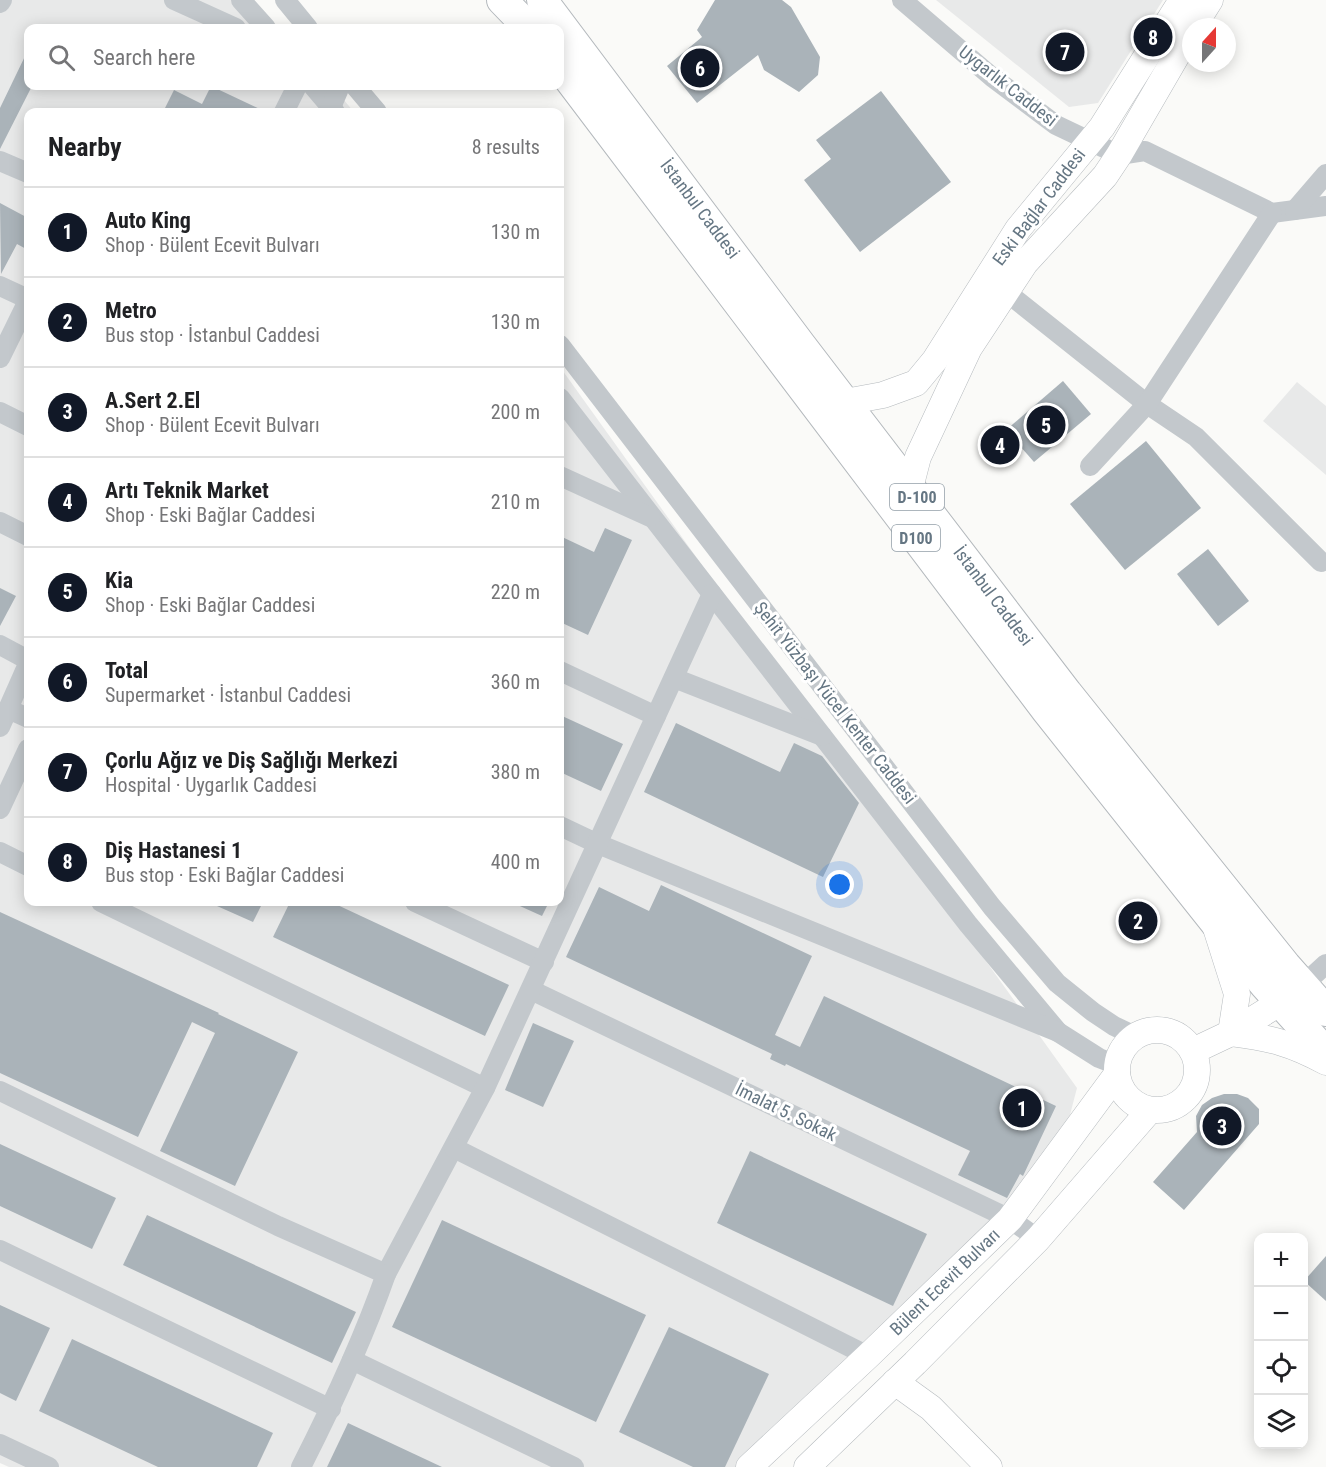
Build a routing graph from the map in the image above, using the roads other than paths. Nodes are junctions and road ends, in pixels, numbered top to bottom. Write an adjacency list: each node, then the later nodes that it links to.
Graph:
1 (174, 0): 12 (street)
2 (241, 0): 13 (street)
3 (285, 0): 14 (street)
4 (502, 0): 15 (highway)
5 (509, 0): 16 (highway)
6 (542, 0): 17 (highway, İstanbul Caddesi / D-100)
7 (566, 0): 34 (highway)
8 (902, 0): 29 (street, Uygarlık Caddesi)
9 (1182, 0): 29 (main road, Eski Bağlar Caddesi)
10 (1210, 0): 11 (main road)
11 (1199, 18)
12 (227, 24)
13 (263, 24)
14 (305, 24)
15 (526, 24)
16 (527, 24)
17 (560, 24)
18 (564, 29): 34 (highway, İstanbul Caddesi / D-100)
19 (1182, 46): 30 (main road, Eski Bağlar Caddesi)
20 (564, 72): 75 (highway, İstanbul Caddesi / D100)
21 (295, 90): 25 (street)
22 (316, 90): 26 (street)
23 (339, 90): 27 (street)
24 (358, 90): 28 (street)
25 (286, 108)
26 (329, 108)
27 (332, 108)
28 (374, 108)
29 (1089, 141): 30 (street, Uygarlık Caddesi); 44 (main road, Eski Bağlar Caddesi)
30 (1119, 155): 37 (street, Uygarlık Caddesi); 39 (main road, Eski Bağlar Caddesi)
31 (0, 161): 32 (street)
32 (24, 171)
33 (1326, 174): 36 (street)
34 (686, 190): 44 (highway, İstanbul Caddesi / D-100)
35 (1326, 206): 36 (street)
36 (1295, 210): 37 (street)
37 (1272, 213): 46 (street)
38 (0, 286): 40 (street)
39 (1005, 291): 46 (street); 51 (main road, Eski Bağlar Caddesi)
40 (24, 298)
41 (24, 308): 43 (street)
42 (564, 350): 83 (street, Şehit Yüzbaşı Yücel Kenter Caddesi)
43 (0, 358)
44 (845, 402): 51 (highway, İstanbul Caddesi / D-100)
45 (564, 403): 52 (street, Şehit Yüzbaşı Yücel Kenter Caddesi)
46 (1147, 404): 49 (street); 55 (street)
47 (0, 412): 48 (street)
48 (24, 424)
49 (1089, 466)
50 (564, 478): 52 (street)
51 (910, 488): 79 (highway, İstanbul Caddesi / D-100)
52 (655, 520): 56 (street, Şehit Yüzbaşı Yücel Kenter Caddesi)
53 (0, 522): 54 (street)
54 (24, 534)
55 (1321, 562)
56 (712, 594): 61 (street); 66 (street, Şehit Yüzbaşı Yücel Kenter Caddesi)
57 (0, 645): 58 (street)
58 (24, 660)
59 (24, 671): 62 (street)
60 (564, 673): 64 (street)
61 (674, 678): 64 (street); 66 (street)
62 (8, 709): 63 (street); 65 (street)
63 (24, 716)
64 (656, 716): 70 (street)
65 (0, 727)
66 (823, 736): 81 (street, Şehit Yüzbaşı Yücel Kenter Caddesi)
67 (24, 758): 68 (street)
68 (0, 809)
69 (564, 828): 70 (street)
70 (598, 844): 76 (street); 81 (street)
71 (0, 852): 72 (street)
72 (24, 864)
73 (109, 906): 88 (street)
74 (425, 906): 76 (street)
75 (1213, 919): 79 (highway, İstanbul Caddesi / D100); 82 (main road)
76 (544, 962): 78 (street)
77 (1326, 964): 79 (street)
78 (531, 990): 88 (street); 92 (street, İmalat 5. Sokak)
79 (1292, 994): 80 (highway, İstanbul Caddesi / D100); 82 (main road); 85 (highway, İstanbul Caddesi / D100)
80 (1326, 1011)
81 (1058, 1032): 87 (street)
82 (1231, 1033): 84 (main road); 86 (main road)
83 (1135, 1036): 84 (main road); 87 (main road)
84 (1193, 1051): 90 (main road)
85 (1326, 1053)
86 (1326, 1062)
87 (1117, 1069): 90 (main road); 92 (main road, Bülent Ecevit Bulvarı)
88 (485, 1088): 91 (street)
89 (0, 1091): 95 (street)
90 (1150, 1110): 93 (main road)
91 (454, 1148): 95 (street); 96 (street)
92 (1010, 1219): 93 (street, İmalat 5. Sokak); 96 (main road, Bülent Ecevit Bulvarı)
93 (1038, 1239): 98 (main road)
94 (0, 1250): 99 (street)
95 (386, 1274): 97 (street)
96 (868, 1356): 104 (main road, Bülent Ecevit Bulvarı)
97 (352, 1360): 99 (street); 103 (street)
98 (895, 1382): 105 (main road); 106 (main road)
99 (331, 1409): 102 (street)
100 (0, 1444): 101 (street)
101 (49, 1467)
102 (301, 1467)
103 (574, 1467)
104 (749, 1467)
105 (807, 1467)
106 (989, 1467)

